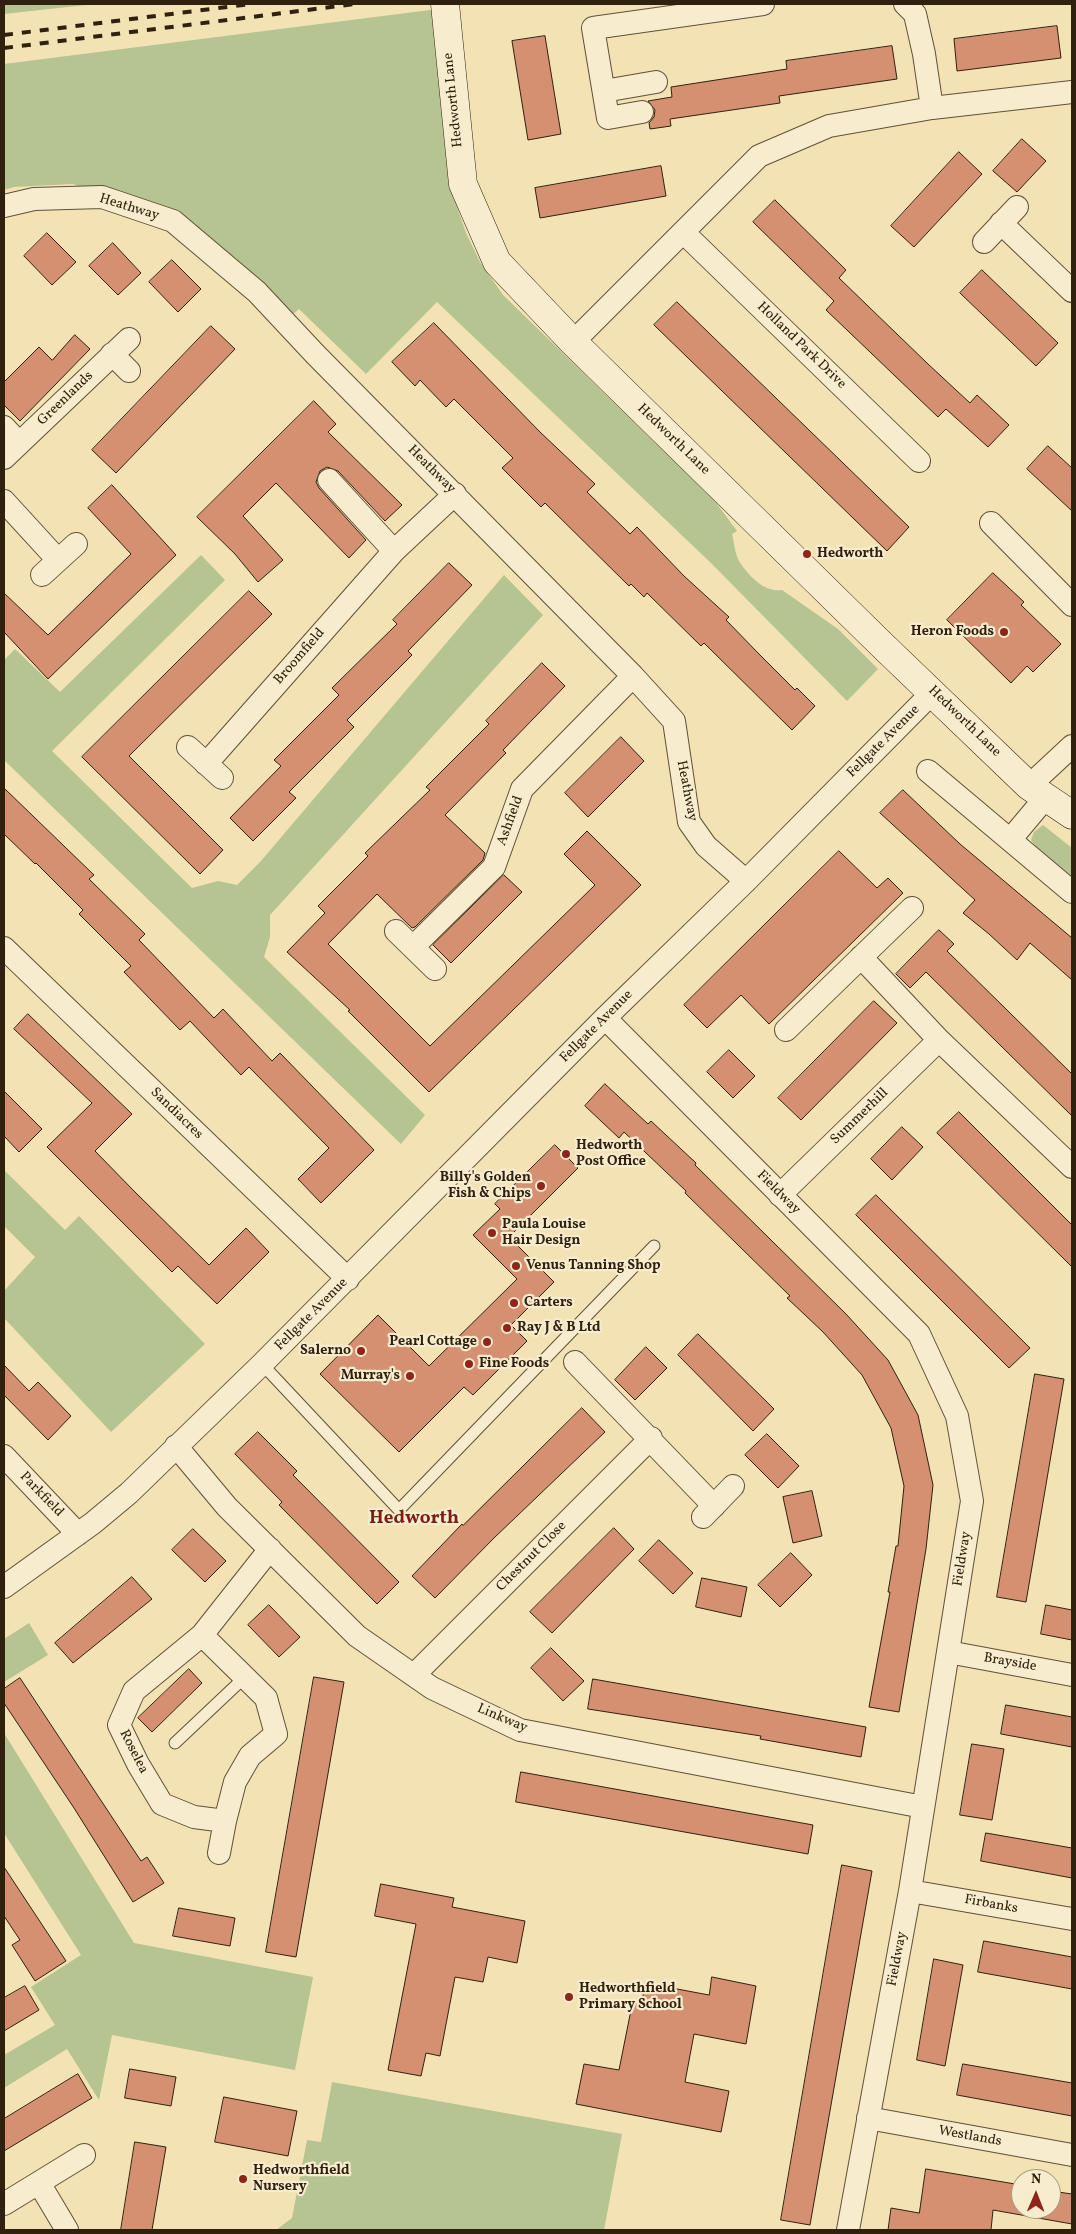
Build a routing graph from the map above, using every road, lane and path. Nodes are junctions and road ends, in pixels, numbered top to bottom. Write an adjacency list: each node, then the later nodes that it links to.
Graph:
1 (445, 4): 16 (street, Hedworth Lane)
2 (763, 4): 5 (street)
3 (905, 4): 7 (street)
4 (656, 82): 5 (street)
5 (604, 91): 8 (street)
6 (1072, 92): 7 (street)
7 (932, 108): 12 (street)
8 (642, 112)
9 (4, 206): 22 (street, Heathway)
10 (1017, 207): 11 (street)
11 (1001, 224): 13 (street); 14 (street)
12 (683, 232): 16 (street); 20 (street, Holland Park Drive)
13 (984, 242)
14 (1072, 291)
15 (129, 339): 17 (street, Greenlands)
16 (573, 342): 29 (street, Hedworth Lane)
17 (112, 354): 18 (street); 19 (street, Greenlands)
18 (129, 371)
19 (9, 443)
20 (920, 461)
21 (329, 480): 26 (street)
22 (455, 494): 26 (street, Broomfield); 28 (street, Heathway)
23 (4, 501): 25 (street)
24 (991, 523): 27 (street)
25 (76, 544)
26 (394, 551): 31 (street, Broomfield)
27 (1072, 605)
28 (634, 676): 36 (street, Heathway); 40 (street, Ashfield)
29 (933, 692): 33 (street, Hedworth Lane); 36 (street, Fellgate Avenue)
30 (1072, 746): 33 (street)
31 (188, 747)
32 (928, 770): 35 (street)
33 (1038, 792): 34 (street, Hedworth Lane); 35 (street)
34 (1072, 816)
35 (1010, 840): 37 (street)
36 (746, 881): 44 (street, Fellgate Avenue)
37 (1072, 892)
38 (912, 908): 42 (street)
39 (396, 931): 40 (street)
40 (413, 947): 43 (street)
41 (4, 948): 50 (street, Sandiacres)
42 (862, 957): 45 (street); 46 (street)
43 (435, 969)
44 (605, 1018): 48 (street, Fieldway); 50 (street, Fellgate Avenue)
45 (786, 1030)
46 (939, 1040): 47 (street); 48 (street, Summerhill)
47 (1072, 1167)
48 (780, 1195): 61 (street, Fieldway)
49 (654, 1246): 52 (lane)
50 (348, 1279): 52 (street, Fellgate Avenue)
51 (575, 1362): 53 (street)
52 (262, 1364): 54 (street, Fellgate Avenue)
53 (651, 1438): 56 (street); 62 (street, Chestnut Close)
54 (176, 1446): 57 (street, Fellgate Avenue); 58 (street, Linkway)
55 (4, 1456): 57 (street, Parkfield)
56 (733, 1486)
57 (78, 1534): 59 (street, Fellgate Avenue)
58 (270, 1549): 60 (street, Roselea); 62 (street, Linkway)
59 (4, 1587)
60 (202, 1635): 64 (street); 67 (street, Roselea)
61 (948, 1652): 63 (street, Brayside); 66 (street, Fieldway)
62 (414, 1675): 66 (street, Linkway)
63 (1072, 1675)
64 (246, 1676): 65 (lane); 67 (street)
65 (175, 1743)
66 (923, 1807): 69 (street, Fieldway)
67 (225, 1821): 68 (street)
68 (219, 1853)
69 (910, 1891): 70 (street, Firbanks); 71 (street, Fieldway)
70 (1072, 1919)
71 (868, 2118): 73 (street, Westlands); 77 (street, Fieldway)
72 (84, 2155): 74 (street)
73 (1072, 2155)
74 (38, 2183): 75 (street); 76 (street)
75 (4, 2204)
76 (67, 2230)
77 (848, 2230)

